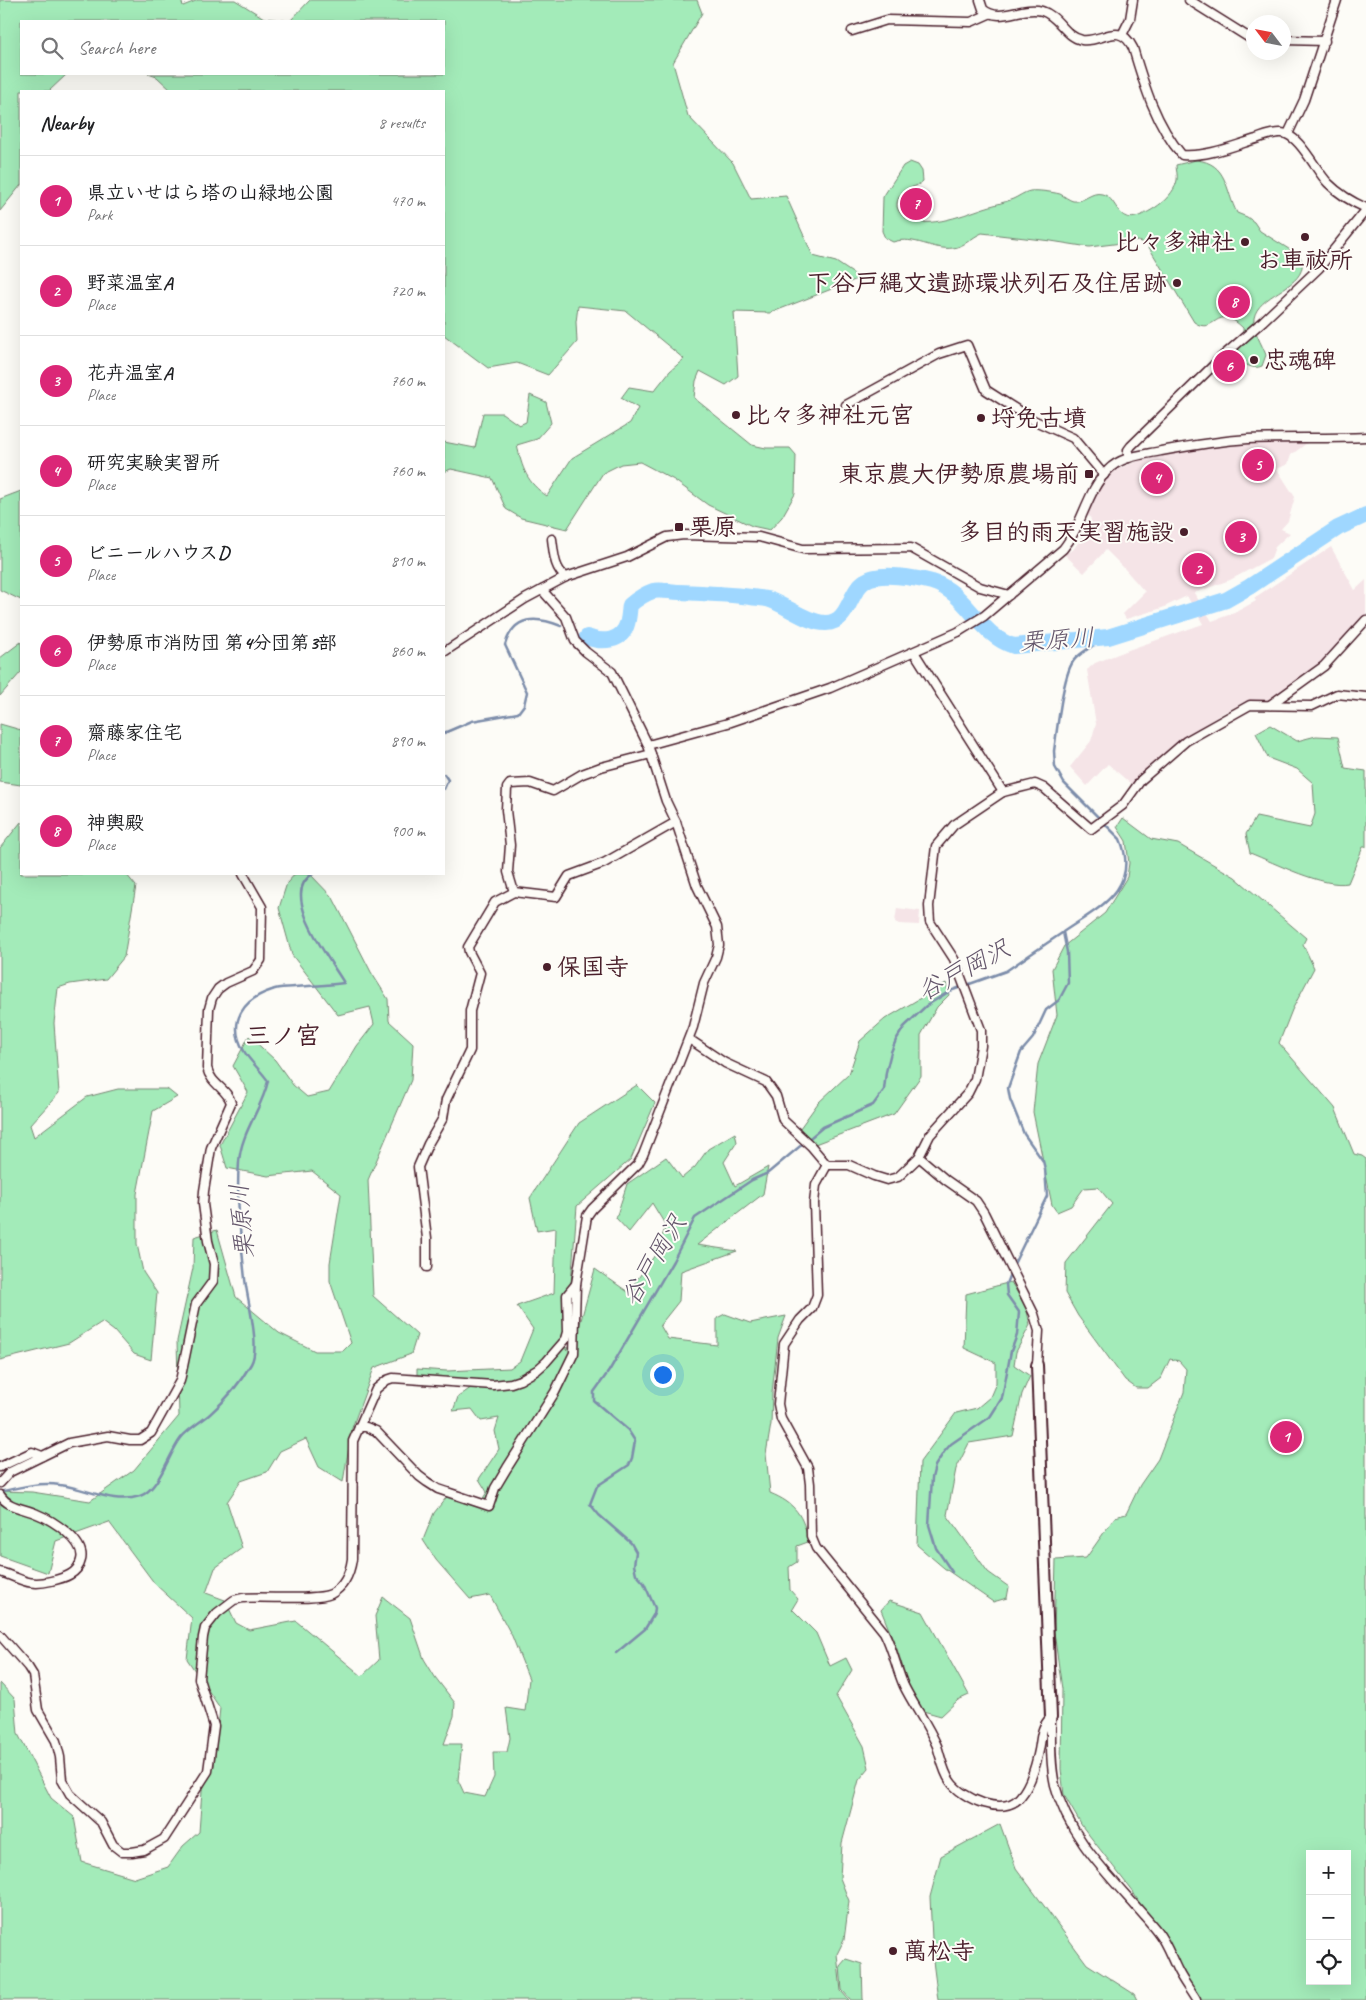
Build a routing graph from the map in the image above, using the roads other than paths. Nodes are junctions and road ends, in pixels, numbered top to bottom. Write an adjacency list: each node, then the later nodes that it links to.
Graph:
1 (980, 0): 5 (street)
2 (1133, 0): 7 (street)
3 (1189, 0): 8 (street)
4 (1337, 0): 10 (street)
5 (989, 14): 6 (street); 7 (street)
6 (852, 31)
7 (1122, 35): 11 (street)
8 (1246, 36)
9 (1291, 40): 10 (street)
10 (1325, 41): 11 (street)
11 (1288, 134): 12 (street)
12 (1366, 209): 15 (street)
13 (846, 405): 16 (street)
14 (1366, 437): 15 (street)
15 (1128, 458): 16 (street)
16 (1104, 475): 20 (street)
17 (552, 539): 18 (street)
18 (566, 577): 19 (street); 20 (street)
19 (542, 590): 23 (street); 28 (street)
20 (1009, 595): 25 (street)
21 (1366, 620): 27 (street)
22 (445, 642): 23 (street)
23 (453, 646): 24 (street)
24 (445, 651)
25 (914, 652): 28 (street); 30 (street)
26 (1366, 698): 27 (street)
27 (1270, 705): 30 (street)
28 (648, 745): 29 (street)
29 (651, 754): 31 (street); 33 (street)
30 (1003, 792): 35 (street)
31 (676, 822): 33 (street); 34 (street)
32 (244, 875): 41 (street)
33 (514, 892): 37 (street)
34 (689, 1039): 36 (street); 38 (street)
35 (919, 1157): 36 (street); 39 (street)
36 (827, 1165): 47 (street)
37 (427, 1267)
38 (576, 1284): 40 (street); 40 (street)
39 (1037, 1365): 47 (street)
40 (359, 1427): 46 (street)
41 (42, 1456): 42 (street); 43 (street)
42 (0, 1467)
43 (0, 1482)
44 (1, 1497): 45 (street)
45 (0, 1572)
46 (0, 1635)
47 (1051, 1717): 48 (street)
48 (1196, 2000)

